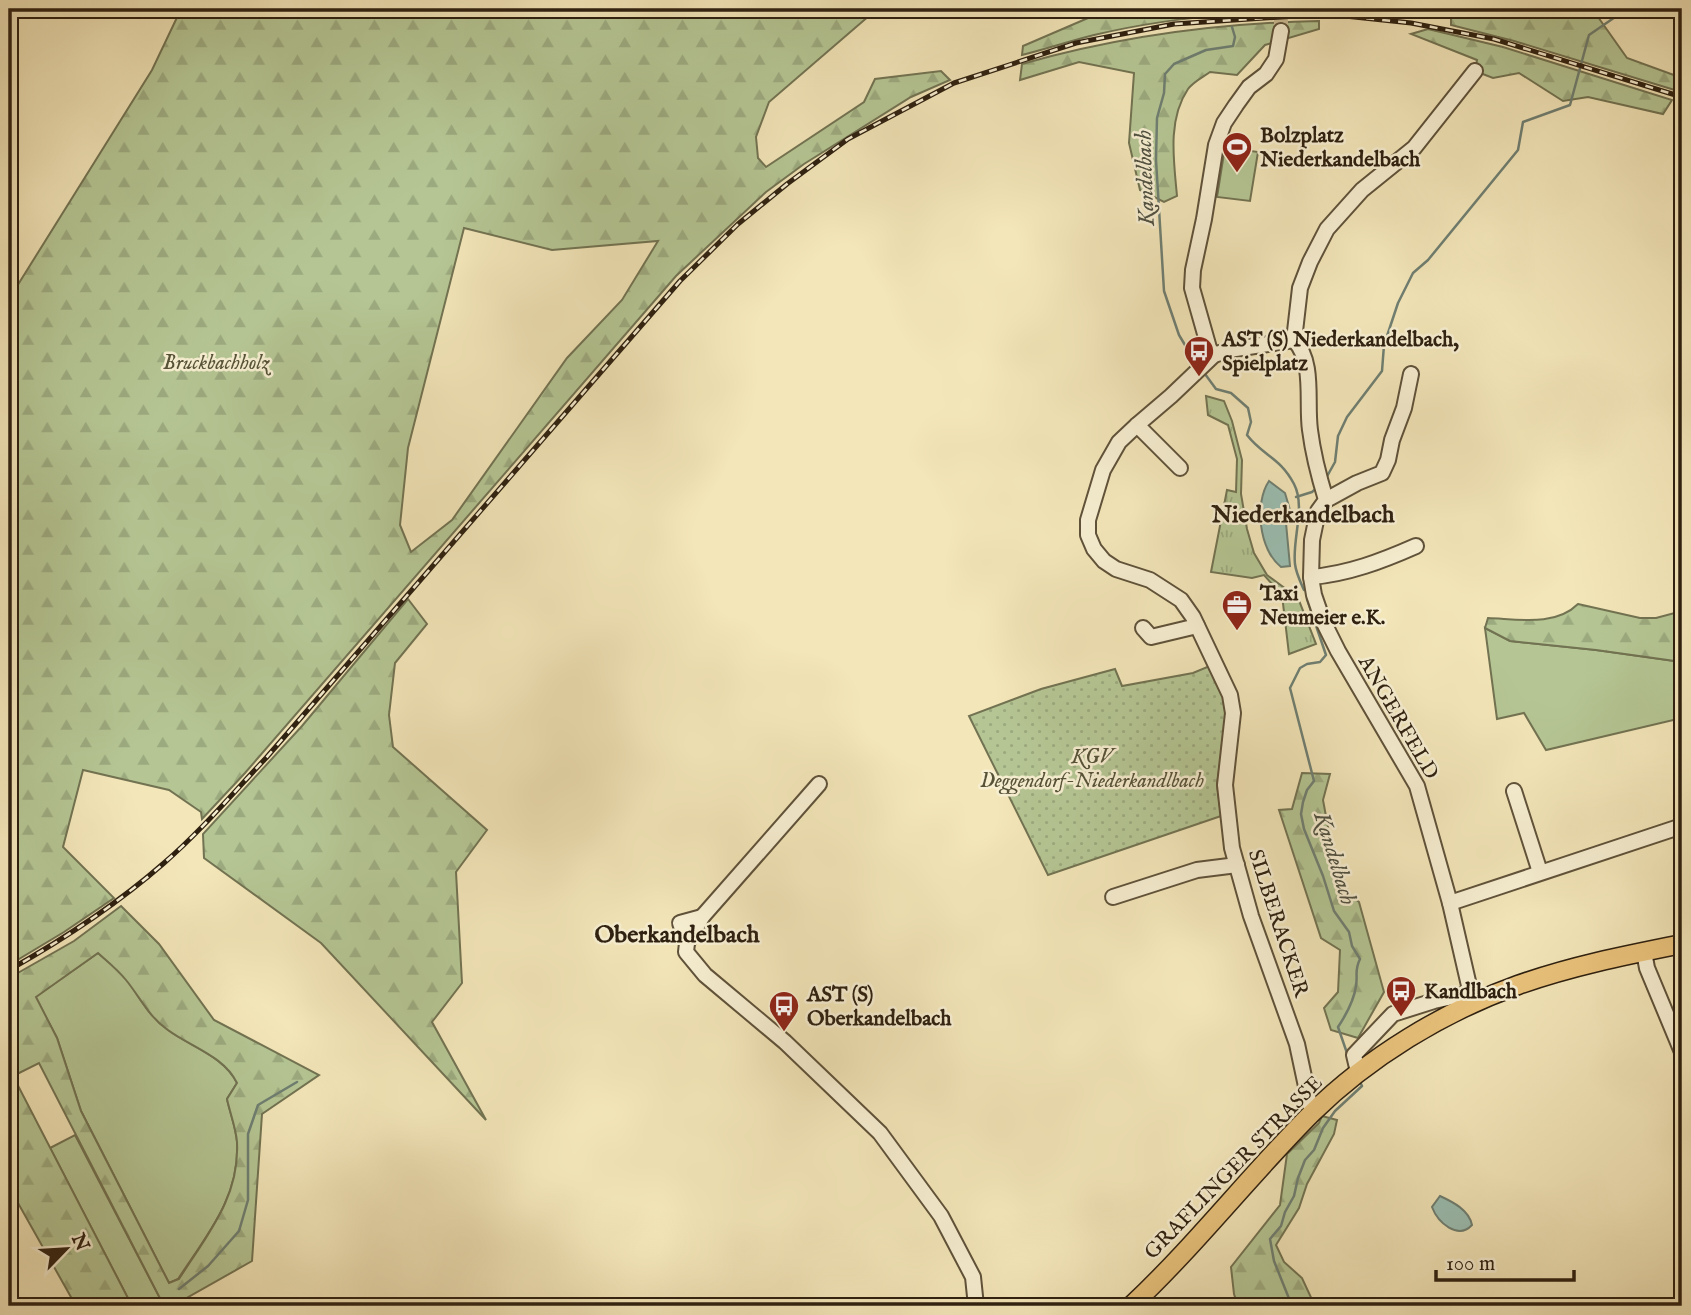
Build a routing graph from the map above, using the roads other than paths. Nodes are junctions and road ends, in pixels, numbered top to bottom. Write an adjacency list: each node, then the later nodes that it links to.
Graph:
1 (1281, 30): 4 (street)
2 (1475, 71): 3 (street)
3 (1294, 340): 4 (street, SILBERACKER); 8 (street)
4 (1214, 355): 6 (street, SILBERACKER)
5 (1410, 374): 8 (street)
6 (1137, 425): 7 (street); 11 (street, SILBERACKER)
7 (1180, 468)
8 (1325, 500): 10 (street, ANGERFELD)
9 (1416, 546): 10 (street)
10 (1311, 577): 19 (street, ANGERFELD)
11 (1197, 626): 12 (street); 16 (street, SILBERACKER)
12 (1143, 628)
13 (819, 784): 26 (street)
14 (1514, 791): 17 (street)
15 (1682, 826): 17 (street)
16 (1237, 865): 18 (street); 25 (street, SILBERACKER)
17 (1541, 872): 19 (street)
18 (1113, 898)
19 (1450, 903): 22 (street, ANGERFELD)
20 (1682, 944): 21 (main road, GRAFLINGER STRASSE)
21 (1644, 952): 22 (main road, GRAFLINGER STRASSE); 23 (street)
22 (1472, 998): 24 (main road, GRAFLINGER STRASSE); 24 (street)
23 (1682, 1052)
24 (1358, 1072): 25 (main road, GRAFLINGER STRASSE)
25 (1313, 1112): 27 (main road, GRAFLINGER STRASSE)
26 (976, 1306)
27 (1131, 1306)

